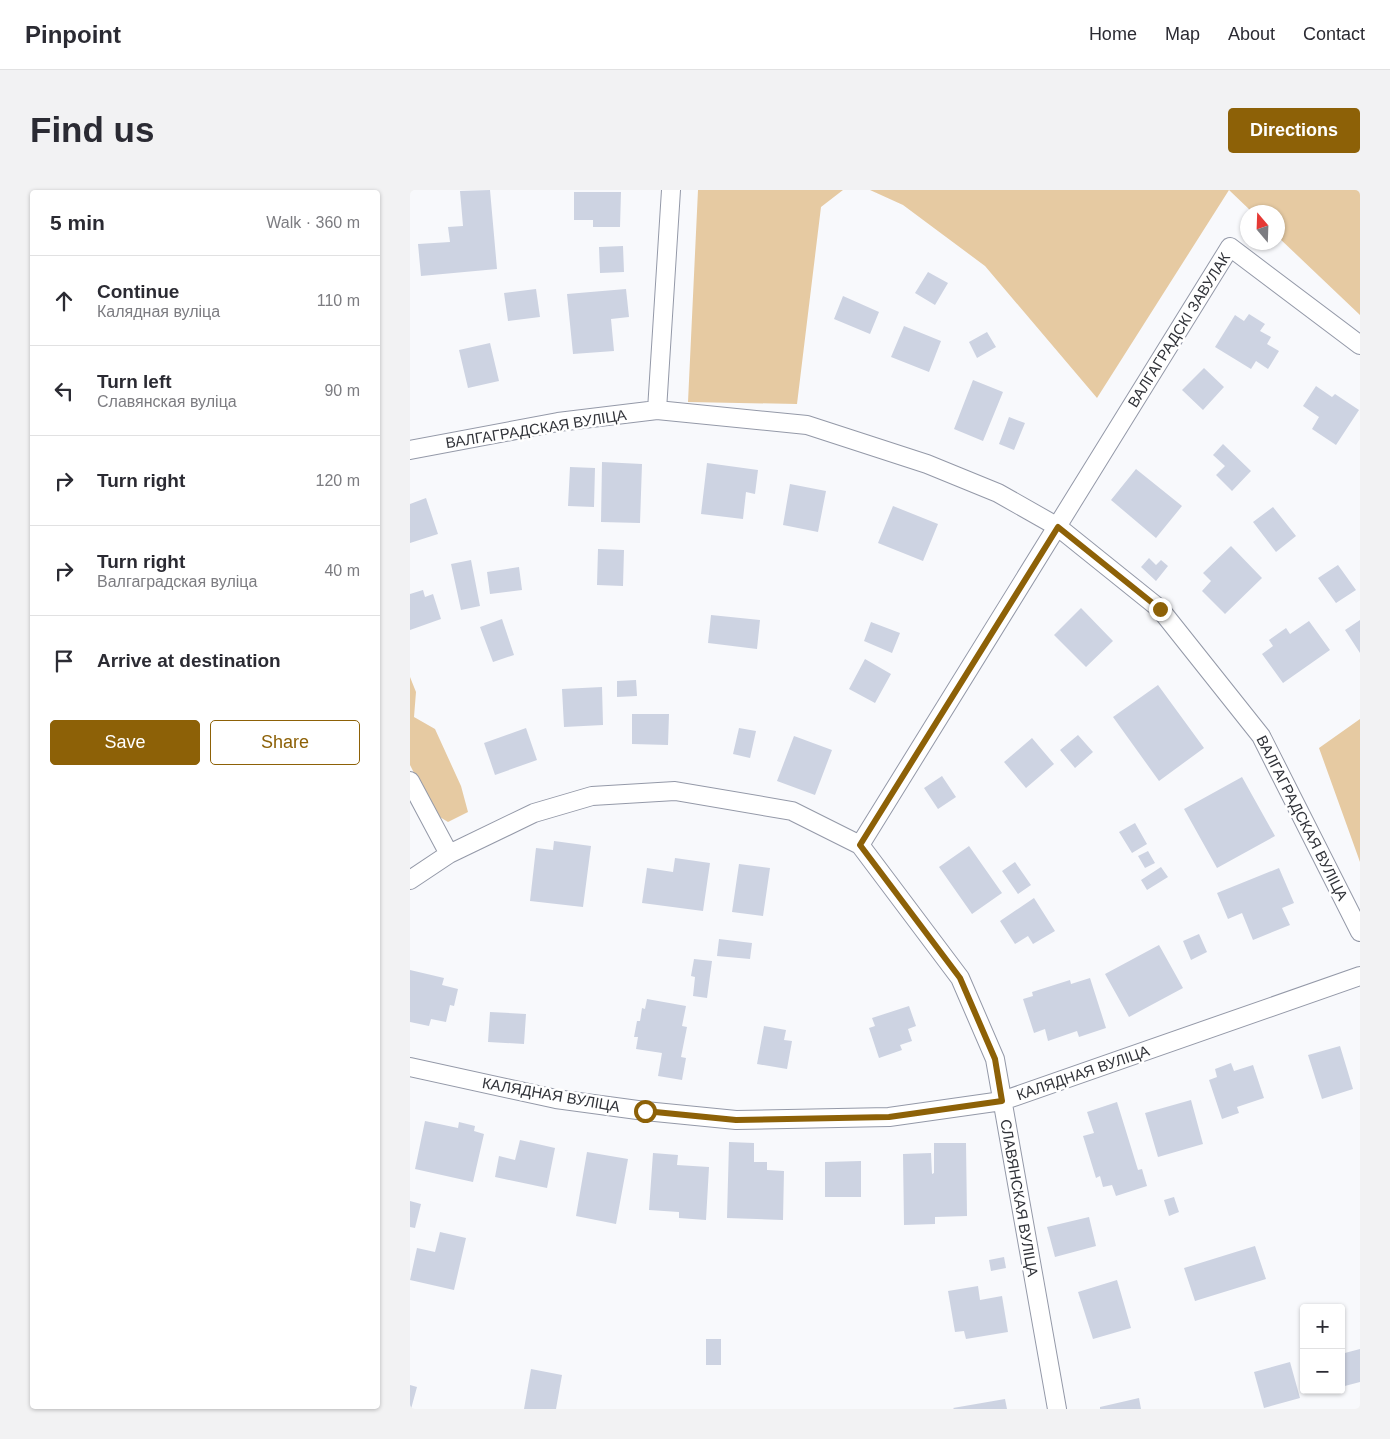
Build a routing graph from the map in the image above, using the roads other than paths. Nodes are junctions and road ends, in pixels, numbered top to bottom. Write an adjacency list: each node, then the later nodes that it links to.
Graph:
1 (671, 190): 3 (street)
2 (1360, 345): 5 (street, ВАЛГАГРАДСКІ ЗАВУЛАК)
3 (657, 410): 4 (street, ВАЛГАГРАДСКАЯ ВУЛІЦА); 5 (street, ВАЛГАГРАДСКАЯ ВУЛІЦА)
4 (410, 450)
5 (1058, 527): 7 (street); 10 (street, ВАЛГАГРАДСКАЯ ВУЛІЦА)
6 (410, 781): 8 (street)
7 (860, 845): 8 (street, СЛАВЯНСКАЯ ВУЛІЦА); 13 (street, СЛАВЯНСКАЯ ВУЛІЦА)
8 (449, 854): 9 (street, СЛАВЯНСКАЯ ВУЛІЦА)
9 (410, 880)
10 (1360, 932)
11 (1360, 976): 13 (street, КАЛЯДНАЯ ВУЛІЦА)
12 (410, 1067): 13 (street, КАЛЯДНАЯ ВУЛІЦА)
13 (1002, 1101): 14 (street, СЛАВЯНСКАЯ ВУЛІЦА)
14 (1057, 1409)

